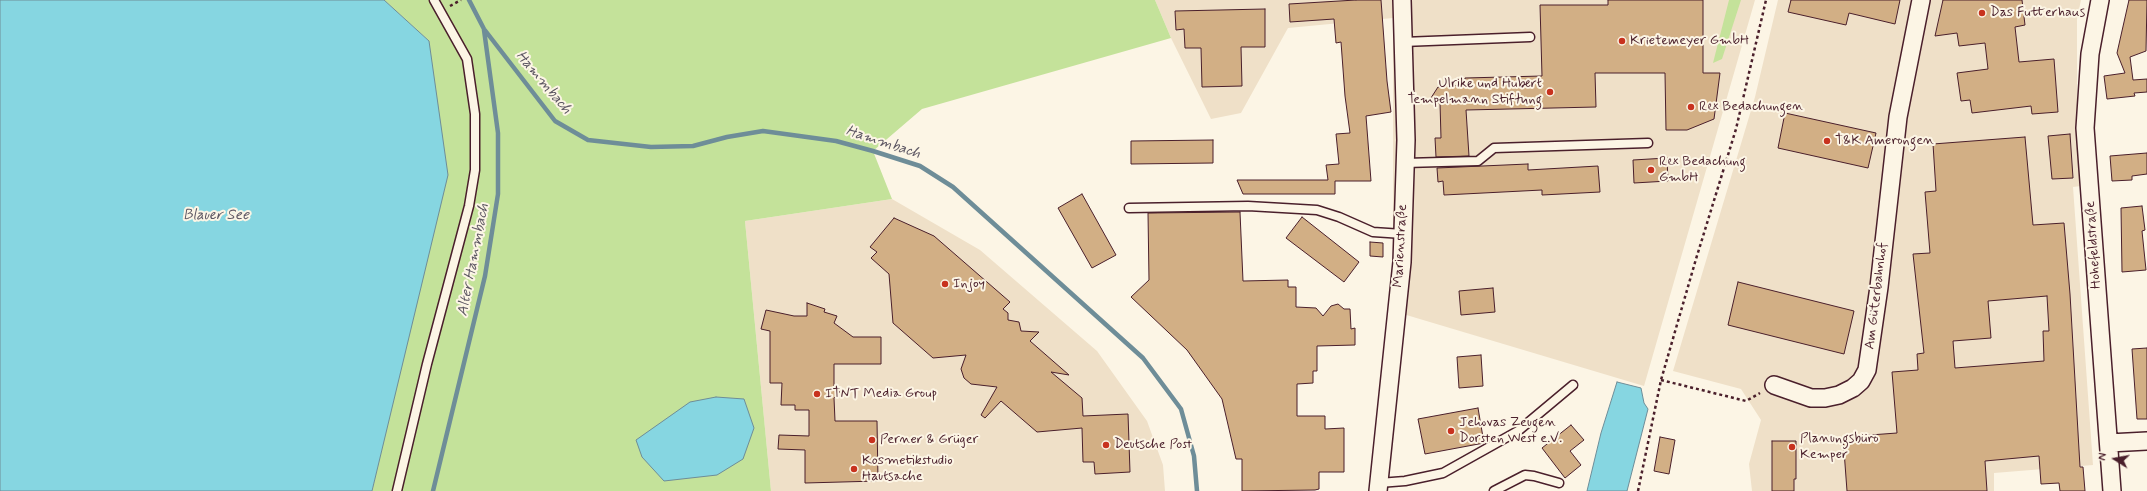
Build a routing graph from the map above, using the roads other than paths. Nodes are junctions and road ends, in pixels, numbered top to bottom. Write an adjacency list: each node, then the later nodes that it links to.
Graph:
1 (434, 0): 17 (lane)
2 (1402, 0): 6 (street, Marienstraße)
3 (1921, 0): 12 (street, Am Güterbahnhof)
4 (2100, 0): 14 (street, Hohefeldstraße)
5 (1530, 37): 6 (lane)
6 (1403, 42): 8 (street, Marienstraße)
7 (1648, 143): 8 (lane)
8 (1405, 163): 10 (street, Marienstraße)
9 (1129, 208): 10 (lane)
10 (1403, 234): 16 (street, Marienstraße)
11 (1573, 385): 16 (lane)
12 (1774, 385)
13 (2147, 441): 14 (street)
14 (2109, 443): 19 (street, Hohefeldstraße)
15 (1559, 483): 18 (lane)
16 (1378, 487)
17 (397, 491)
18 (1494, 491)
19 (2112, 491)

